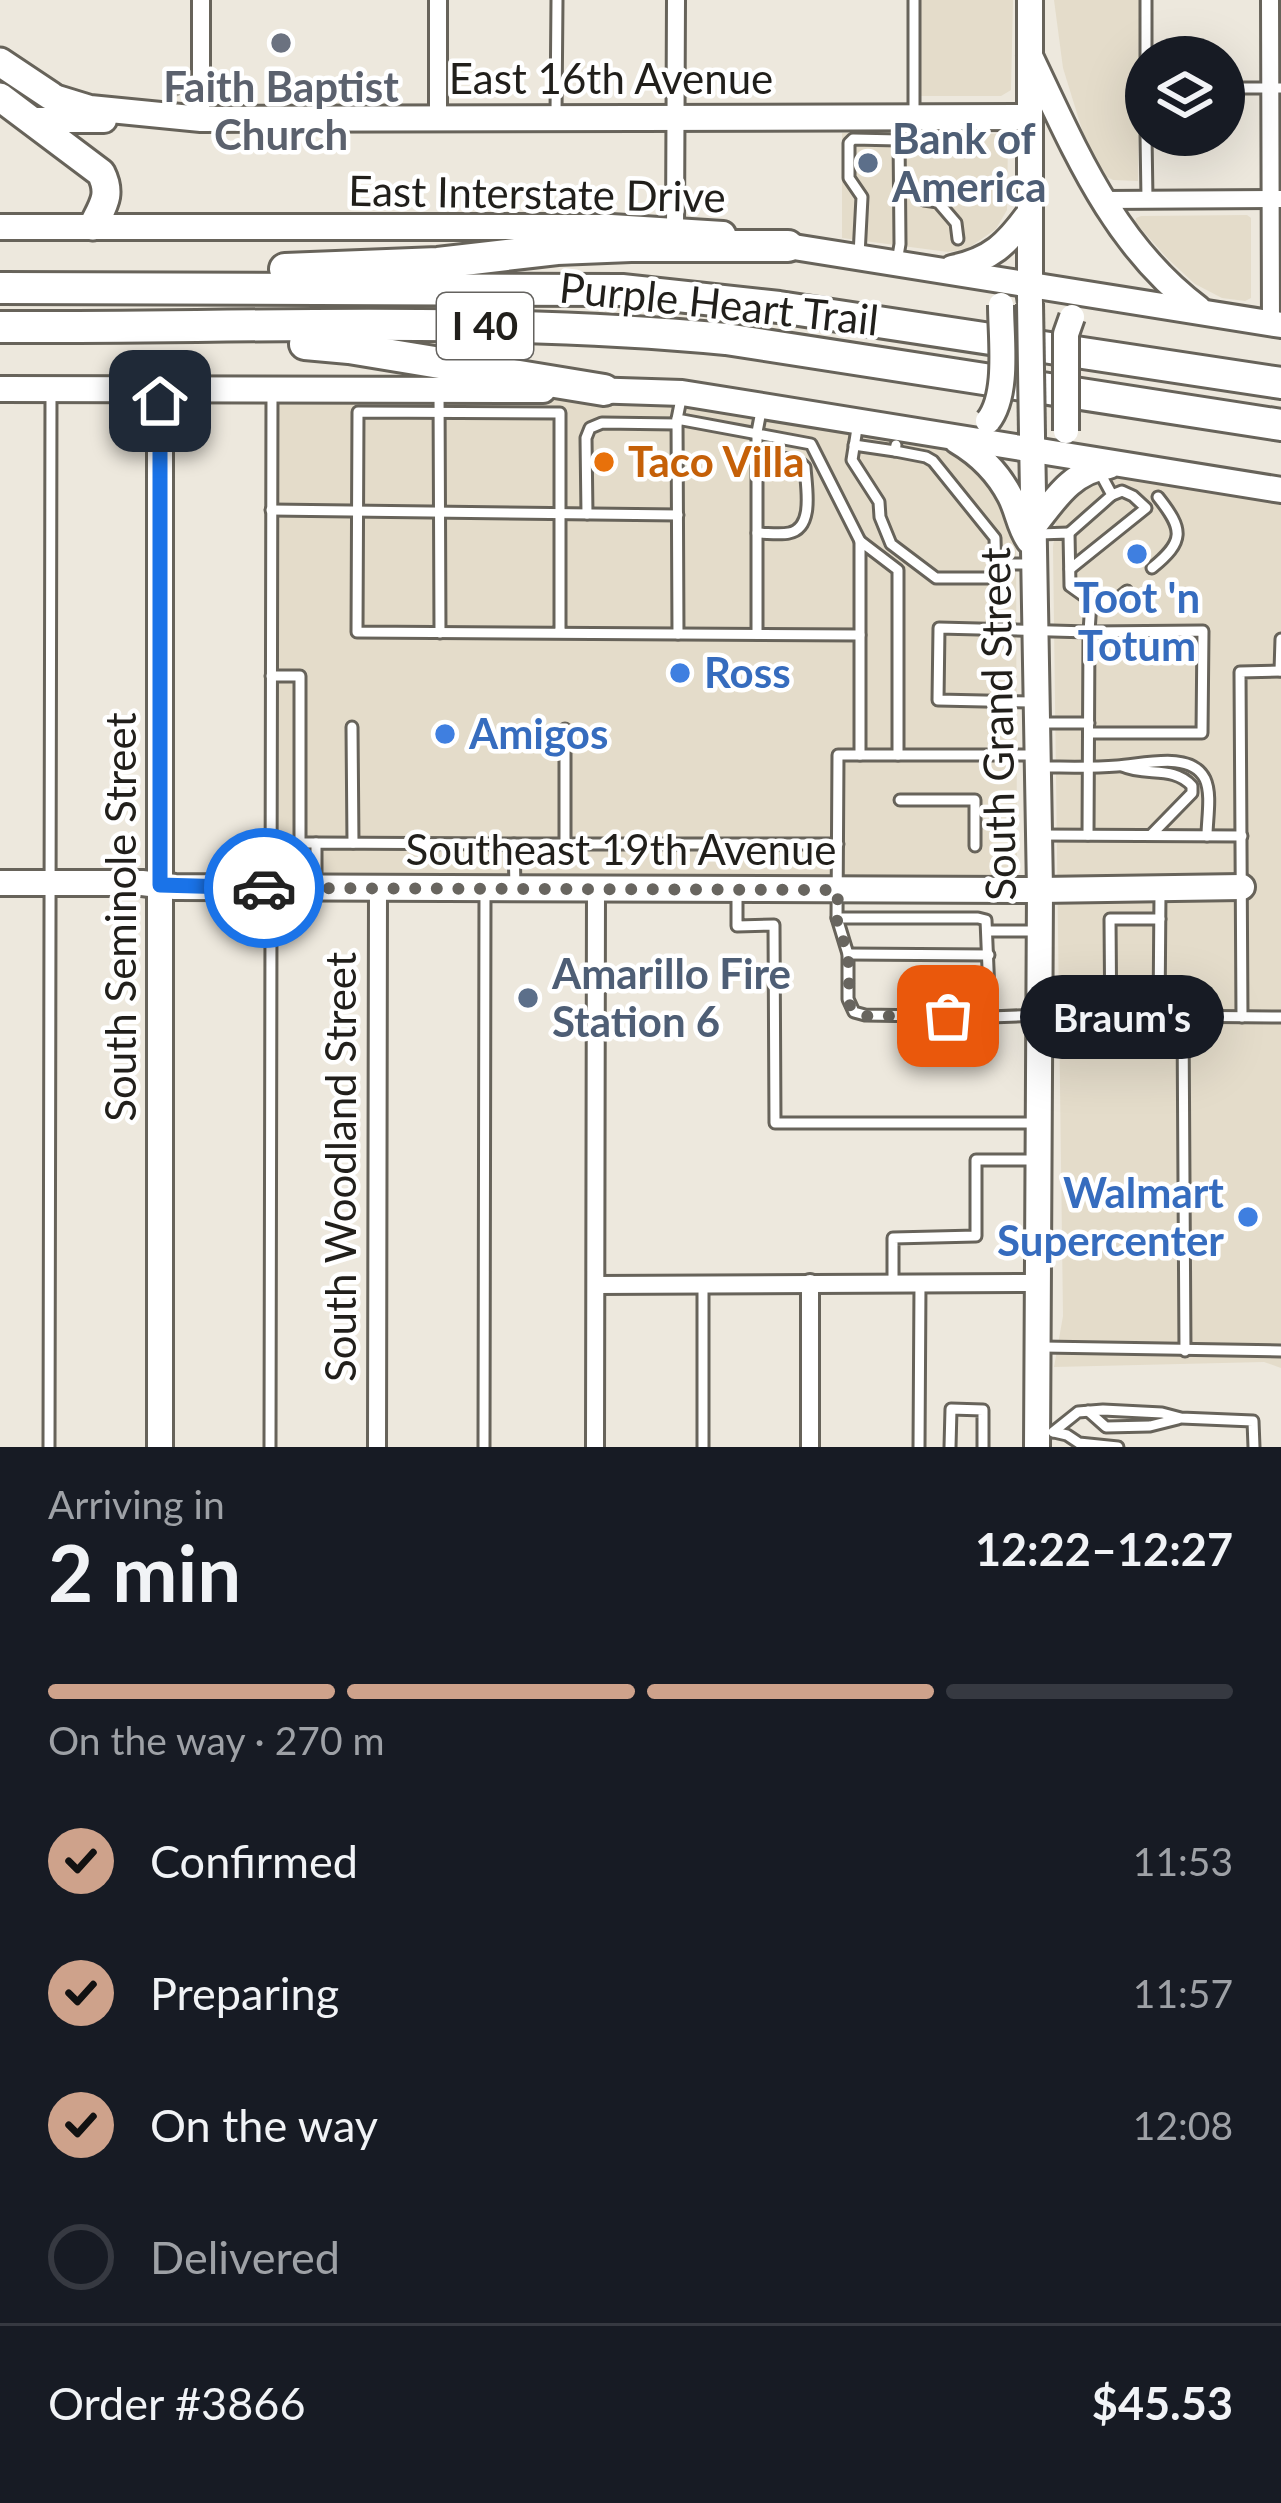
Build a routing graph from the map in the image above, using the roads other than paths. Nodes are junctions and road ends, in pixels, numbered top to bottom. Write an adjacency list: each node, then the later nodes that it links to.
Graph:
1 (201, 0): 19 (street)
2 (438, 0): 16 (street)
3 (557, 0): 17 (lane)
4 (676, 0): 18 (street)
5 (914, 0): 21 (lane)
6 (1030, 0): 10 (main road, South Grand Street)
7 (1146, 0): 9 (lane)
8 (1270, 0): 12 (street)
9 (1146, 36)
10 (1030, 56): 15 (main road, South Grand Street); 26 (main road)
11 (0, 62): 13 (main road)
12 (1275, 88): 24 (street)
13 (51, 96): 19 (main road, East 16th Avenue)
14 (0, 97): 20 (main road)
15 (1030, 116): 21 (main road, East 16th Avenue); 28 (main road, South Grand Street)
16 (438, 118): 17 (main road, East 16th Avenue); 19 (main road, East 16th Avenue)
17 (556, 118): 18 (main road, East 16th Avenue)
18 (676, 118): 22 (main road, East 16th Avenue); 31 (street)
19 (201, 119): 20 (main road)
20 (34, 120): 30 (main road)
21 (904, 125): 22 (main road, East 16th Avenue); 35 (lane)
22 (853, 129): 34 (lane)
23 (1146, 156): 27 (lane)
24 (1275, 199): 27 (street); 43 (street)
25 (924, 200): 32 (lane)
26 (1102, 200): 27 (street); 42 (main road)
27 (1147, 200)
28 (1030, 212): 36 (main road); 40 (main road, South Grand Street)
29 (0, 226): 30 (main road, East Interstate Drive)
30 (93, 226): 31 (main road, East Interstate Drive)
31 (675, 230): 33 (main road, East Interstate Drive)
32 (958, 238)
33 (788, 246): 34 (main road, East Interstate Drive); 39 (highway)
34 (859, 257): 35 (main road, East Interstate Drive)
35 (896, 263): 36 (main road, East Interstate Drive)
36 (939, 270): 37 (main road, East Interstate Drive)
37 (982, 277): 40 (main road, East Interstate Drive); 59 (main road, bridge)
38 (0, 288): 39 (highway, Purple Heart Trail / I 40)
39 (130, 289): 46 (highway, Purple Heart Trail / I 40)
40 (1030, 294): 41 (main road, East Interstate Drive); 61 (main road, South Grand Street, bridge)
41 (1109, 297): 42 (main road, East Interstate Drive); 63 (main road, bridge)
42 (1205, 313): 43 (main road, East Interstate Drive)
43 (1276, 324)
44 (0, 327): 45 (highway, Purple Heart Trail / I 40)
45 (174, 327): 51 (highway); 56 (highway, Purple Heart Trail / I 40)
46 (1281, 383)
47 (0, 388): 48 (main road)
48 (51, 388): 49 (main road); 121 (lane)
49 (160, 388): 50 (main road); 122 (main road, South Seminole Street)
50 (272, 389): 53 (main road); 69 (lane)
51 (604, 390): 52 (main road); 53 (main road)
52 (682, 393): 54 (main road); 55 (lane)
53 (440, 401): 70 (lane); 71 (lane); 72 (lane)
54 (762, 406): 57 (lane); 58 (main road)
55 (677, 422): 57 (lane); 73 (lane); 74 (lane)
56 (1281, 425)
57 (757, 432): 62 (lane); 81 (lane)
58 (856, 433): 60 (main road); 83 (lane)
59 (956, 436): 60 (main road); 61 (main road); 84 (main road)
60 (897, 439): 83 (lane)
61 (1032, 443): 63 (main road); 84 (main road, South Grand Street)
62 (757, 459): 78 (lane); 78 (lane)
63 (1100, 464): 64 (main road); 67 (lane); 84 (main road)
64 (1168, 471): 65 (main road); 66 (lane)
65 (1281, 490)
66 (1158, 497): 68 (lane); 85 (lane)
67 (1112, 502): 68 (lane); 75 (lane); 76 (lane)
68 (1146, 508): 76 (lane)
69 (271, 510): 70 (lane); 98 (lane)
70 (358, 511): 71 (lane); 91 (lane)
71 (440, 512): 72 (lane); 91 (lane)
72 (561, 513): 73 (lane); 92 (lane)
73 (587, 514): 74 (lane)
74 (678, 515): 93 (lane)
75 (1098, 516): 77 (lane); 80 (lane)
76 (1127, 523): 80 (lane)
77 (1084, 529): 79 (lane); 82 (lane)
78 (757, 533): 94 (lane)
79 (1069, 533): 84 (lane); 86 (lane)
80 (1113, 535): 82 (lane)
81 (860, 541): 95 (lane); 104 (lane)
82 (1099, 546): 86 (lane)
83 (996, 564): 84 (lane)
84 (1044, 565): 86 (lane); 88 (lane); 89 (main road, South Grand Street)
85 (1152, 568)
86 (1070, 569)
87 (1127, 591): 88 (lane)
88 (1090, 601): 90 (lane)
89 (1037, 629): 90 (lane); 99 (main road, South Grand Street); 99 (lane)
90 (1089, 632): 101 (lane); 101 (lane)
91 (440, 633): 92 (lane)
92 (560, 634): 93 (lane)
93 (678, 634): 94 (lane)
94 (757, 634): 95 (lane)
95 (860, 635): 103 (lane)
96 (1281, 639): 97 (lane)
97 (1281, 671): 113 (lane)
98 (271, 676): 114 (lane); 124 (lane)
99 (1038, 712): 101 (lane); 105 (main road, South Grand Street)
100 (352, 727): 115 (lane)
101 (1089, 728): 106 (lane)
102 (565, 729): 117 (lane)
103 (860, 754): 104 (lane); 118 (lane)
104 (898, 755): 105 (lane)
105 (1038, 761): 106 (lane); 109 (main road, South Grand Street)
106 (1089, 766): 107 (lane); 110 (lane)
107 (1122, 766): 111 (lane); 112 (lane)
108 (900, 800): 119 (lane)
109 (1040, 836): 110 (lane); 133 (main road, South Grand Street)
110 (1088, 836): 111 (lane)
111 (1150, 836): 112 (lane)
112 (1207, 836): 113 (lane)
113 (1242, 836): 123 (lane)
114 (316, 843): 115 (lane); 125 (lane)
115 (353, 843): 116 (lane)
116 (514, 844): 117 (lane); 129 (lane)
117 (566, 844): 118 (lane)
118 (838, 844): 132 (lane)
119 (975, 846)
120 (0, 883): 121 (main road, Southeast 19th Avenue)
121 (49, 883): 122 (main road, Southeast 19th Avenue); 169 (lane)
122 (160, 885): 124 (main road, Southeast 19th Avenue); 170 (main road, South Seminole Street)
123 (1242, 887): 127 (main road, Southeast 19th Avenue); 153 (lane)
124 (270, 888): 125 (main road, Southeast 19th Avenue); 171 (lane)
125 (316, 888): 126 (main road, Southeast 19th Avenue)
126 (378, 888): 128 (main road, Southeast 19th Avenue); 172 (street, South Woodland Street)
127 (1160, 888): 133 (main road, Southeast 19th Avenue); 135 (lane)
128 (484, 889): 129 (main road, Southeast 19th Avenue); 173 (lane)
129 (515, 889): 130 (main road, Southeast 19th Avenue)
130 (596, 889): 131 (main road, Southeast 19th Avenue); 162 (street)
131 (737, 890): 132 (main road, Southeast 19th Avenue); 155 (lane)
132 (838, 890): 133 (main road, Southeast 19th Avenue); 134 (lane)
133 (1040, 890): 137 (main road, South Grand Street)
134 (837, 918): 136 (lane); 140 (lane)
135 (1160, 919): 139 (lane); 150 (lane)
136 (988, 931): 137 (lane); 141 (lane)
137 (1040, 931): 148 (main road, South Grand Street)
138 (1145, 941): 139 (lane)
139 (1160, 941): 143 (lane)
140 (848, 954): 141 (lane); 152 (lane)
141 (989, 955): 152 (lane)
142 (1145, 958): 143 (lane)
143 (1160, 958): 145 (lane)
144 (1146, 978): 145 (lane)
145 (1160, 978): 147 (lane)
146 (1146, 999): 147 (lane)
147 (1159, 999): 150 (lane)
148 (1040, 1016): 152 (lane); 155 (main road, South Grand Street)
149 (1146, 1016): 150 (lane)
150 (1159, 1016): 151 (lane)
151 (1183, 1016): 153 (lane); 164 (lane)
152 (990, 1017)
153 (1242, 1017): 154 (lane)
154 (1281, 1017)
155 (1039, 1123): 156 (main road, South Grand Street)
156 (1039, 1160): 158 (lane); 160 (main road, South Grand Street)
157 (810, 1283): 158 (street); 161 (street); 176 (street)
158 (893, 1283): 159 (street)
159 (920, 1283): 160 (street); 177 (lane)
160 (1038, 1283): 163 (main road, South Grand Street)
161 (703, 1284): 162 (street); 175 (lane)
162 (596, 1285): 174 (street)
163 (1037, 1347): 164 (lane); 168 (main road, South Grand Street)
164 (1185, 1351): 165 (lane)
165 (1281, 1352)
166 (1088, 1411): 167 (lane); 167 (lane); 168 (lane)
167 (1181, 1418): 181 (lane)
168 (1042, 1436): 180 (lane)
169 (49, 1447)
170 (160, 1447)
171 (270, 1447)
172 (377, 1447)
173 (484, 1447)
174 (596, 1447)
175 (703, 1447)
176 (810, 1447)
177 (920, 1447)
178 (950, 1447): 179 (lane)
179 (983, 1447)
180 (1118, 1447)
181 (1254, 1447)

